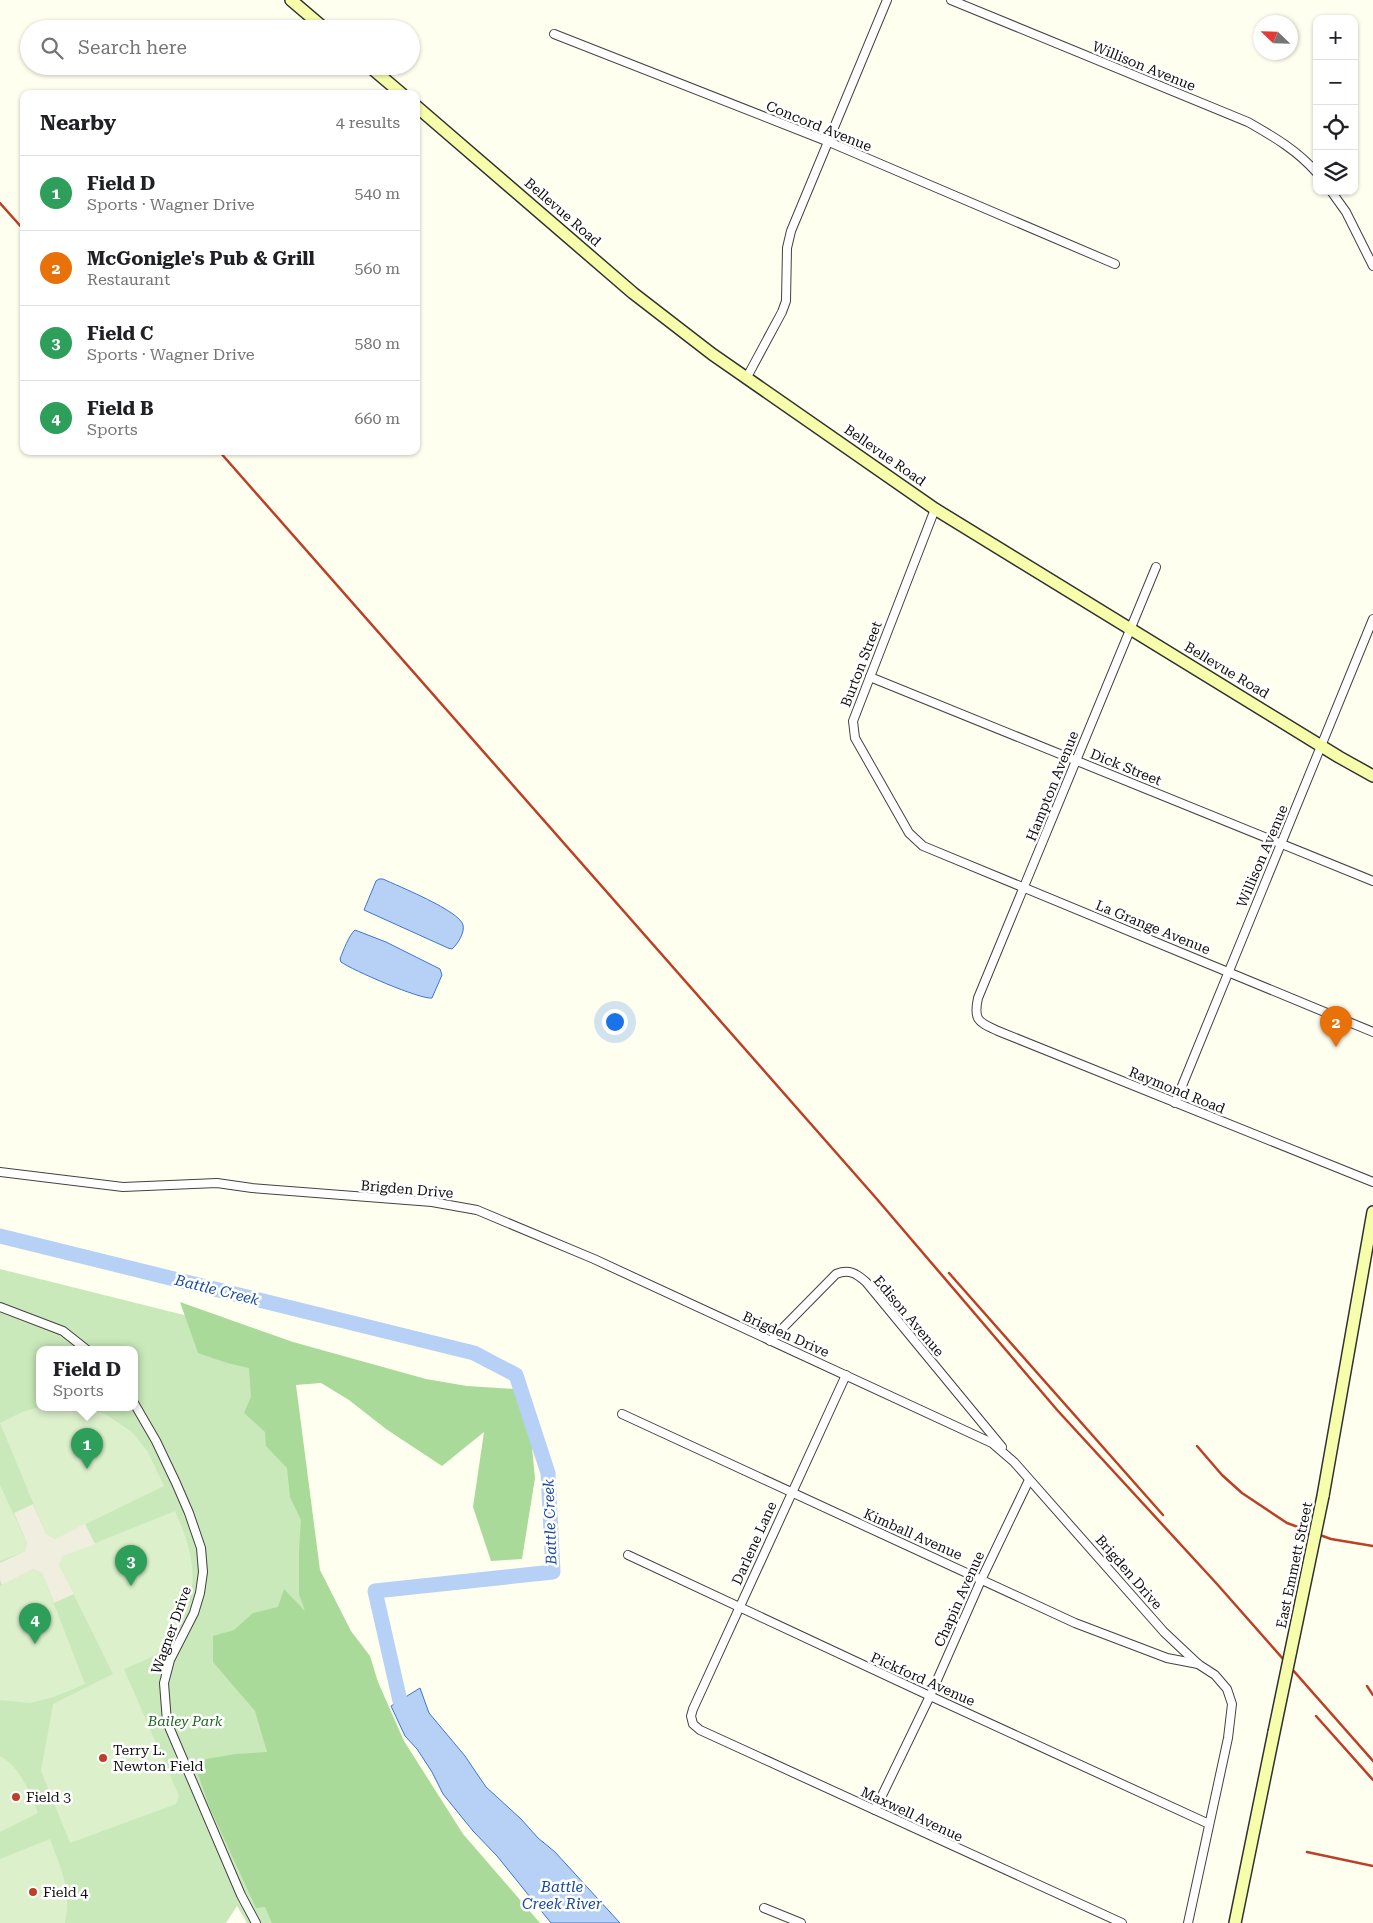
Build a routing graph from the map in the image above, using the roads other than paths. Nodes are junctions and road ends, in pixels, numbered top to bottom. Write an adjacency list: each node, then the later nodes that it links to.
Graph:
1 (291, 0): 4 (street)
2 (887, 0): 9 (street)
3 (951, 0): 10 (street, Willison Avenue)
4 (314, 20)
5 (554, 34): 9 (street, Concord Avenue)
6 (380, 75): 7 (street)
7 (397, 90)
8 (420, 109): 14 (street, Bellevue Road)
9 (829, 142): 12 (street, Concord Avenue); 14 (street)
10 (1313, 168)
11 (1334, 195): 13 (street)
12 (1115, 264)
13 (1373, 266)
14 (747, 377): 15 (street, Bellevue Road)
15 (935, 509): 18 (street, Bellevue Road); 19 (street, Burton Street)
16 (1156, 567): 18 (street, Hampton Avenue)
17 (1373, 619): 20 (street, Willison Avenue)
18 (1130, 629): 20 (street, Bellevue Road); 21 (street, Hampton Avenue)
19 (870, 677): 21 (street, Dick Street); 24 (street, Burton Street)
20 (1321, 745): 22 (street, Bellevue Road); 23 (street, Willison Avenue)
21 (1076, 760): 23 (street, Dick Street); 26 (street, Hampton Avenue)
22 (1373, 776)
23 (1281, 843): 25 (street, Dick Street); 27 (street, Willison Avenue)
24 (923, 846): 26 (street, La Grange Avenue)
25 (1373, 881)
26 (1023, 888): 27 (street, La Grange Avenue); 28 (street, Hampton Avenue)
27 (1227, 972): 29 (street, La Grange Avenue); 30 (street, Willison Avenue)
28 (976, 1014): 30 (street, Raymond Road)
29 (1373, 1032)
30 (1175, 1103): 32 (street, Raymond Road)
31 (0, 1172): 35 (street, Brigden Drive)
32 (1373, 1182)
33 (1373, 1212): 56 (street, East Emmett Street, bridge)
34 (0, 1307): 36 (street)
35 (770, 1340): 37 (street, Brigden Drive); 40 (street, Edison Avenue)
36 (82, 1346)
37 (846, 1375): 40 (street, Brigden Drive); 42 (street, Darlene Lane)
38 (138, 1410): 52 (street, Wagner Drive)
39 (622, 1414): 42 (street, Kimball Avenue)
40 (1014, 1462): 41 (street, Brigden Drive)
41 (1029, 1480): 44 (street, Chapin Avenue); 46 (street, Brigden Drive)
42 (791, 1492): 44 (street, Kimball Avenue); 45 (street, Darlene Lane)
43 (628, 1555): 45 (street, Pickford Avenue)
44 (982, 1578): 46 (street, Kimball Avenue); 47 (street, Chapin Avenue)
45 (739, 1608): 47 (street, Pickford Avenue); 48 (street, Darlene Lane)
46 (1198, 1664): 50 (street, Brigden Drive)
47 (930, 1696): 49 (street, Chapin Avenue); 50 (street, Pickford Avenue)
48 (693, 1724): 49 (street, Maxwell Avenue)
49 (875, 1810): 54 (street, Maxwell Avenue)
50 (1209, 1824): 55 (street, Brigden Drive)
51 (764, 1908): 53 (street)
52 (256, 1923)
53 (801, 1923)
54 (1122, 1923)
55 (1188, 1923)
56 (1235, 1923)

